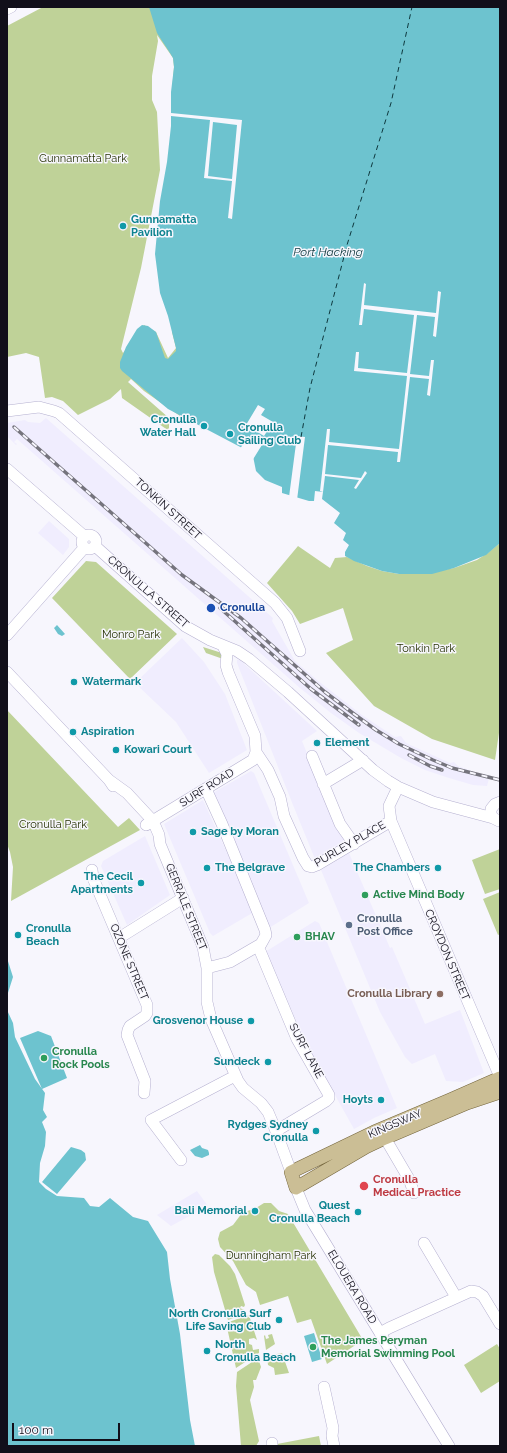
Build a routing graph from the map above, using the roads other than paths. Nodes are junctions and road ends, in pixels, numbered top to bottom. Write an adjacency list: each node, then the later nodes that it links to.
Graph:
1 (11, 7): 2 (street)
2 (7, 9)
3 (7, 411): 8 (street, TONKIN STREET)
4 (7, 469): 5 (street)
5 (90, 547): 6 (street); 7 (street, CRONULLA STREET)
6 (8, 632)
7 (223, 646): 10 (street); 12 (street)
8 (300, 651)
9 (7, 672): 18 (street, GERRALE STREET)
10 (256, 752): 15 (street, SURF ROAD); 19 (street, PURLEY PLACE)
11 (312, 756): 13 (street)
12 (363, 760): 13 (street); 14 (street)
13 (323, 784): 19 (street)
14 (393, 784): 16 (street); 17 (street, CROYDON STREET)
15 (206, 789): 18 (street, SURF ROAD); 23 (street)
16 (496, 813)
17 (391, 821): 19 (street, PURLEY PLACE); 26 (street, CROYDON STREET)
18 (150, 823): 21 (street, GERRALE STREET)
19 (354, 844)
20 (92, 870): 22 (street, OZONE STREET)
21 (183, 898): 22 (street); 24 (street, GERRALE STREET)
22 (119, 938): 27 (street, OZONE STREET)
23 (258, 946): 24 (street); 30 (street, SURF LANE)
24 (207, 968): 25 (street, GERRALE STREET)
25 (235, 1076): 30 (street, GERRALE STREET); 32 (street)
26 (500, 1077): 29 (main road); 33 (main road, KINGSWAY)
27 (144, 1093)
28 (497, 1096): 29 (main road, KINGSWAY)
29 (467, 1103): 31 (main road, KINGSWAY)
30 (276, 1131): 35 (street, GERRALE STREET)
31 (385, 1138): 34 (main road, KINGSWAY); 37 (street)
32 (181, 1160)
33 (315, 1161): 34 (main road); 35 (main road, KINGSWAY)
34 (328, 1171): 36 (main road, KINGSWAY)
35 (291, 1172): 36 (main road, GERRALE STREET)
36 (296, 1188): 41 (street, ELOUERA ROAD)
37 (414, 1193)
38 (424, 1243): 39 (street)
39 (456, 1297): 40 (street); 41 (street)
40 (500, 1324)
41 (380, 1333): 44 (street, ELOUERA ROAD)
42 (324, 1386): 43 (street)
43 (334, 1446)
44 (449, 1446)

